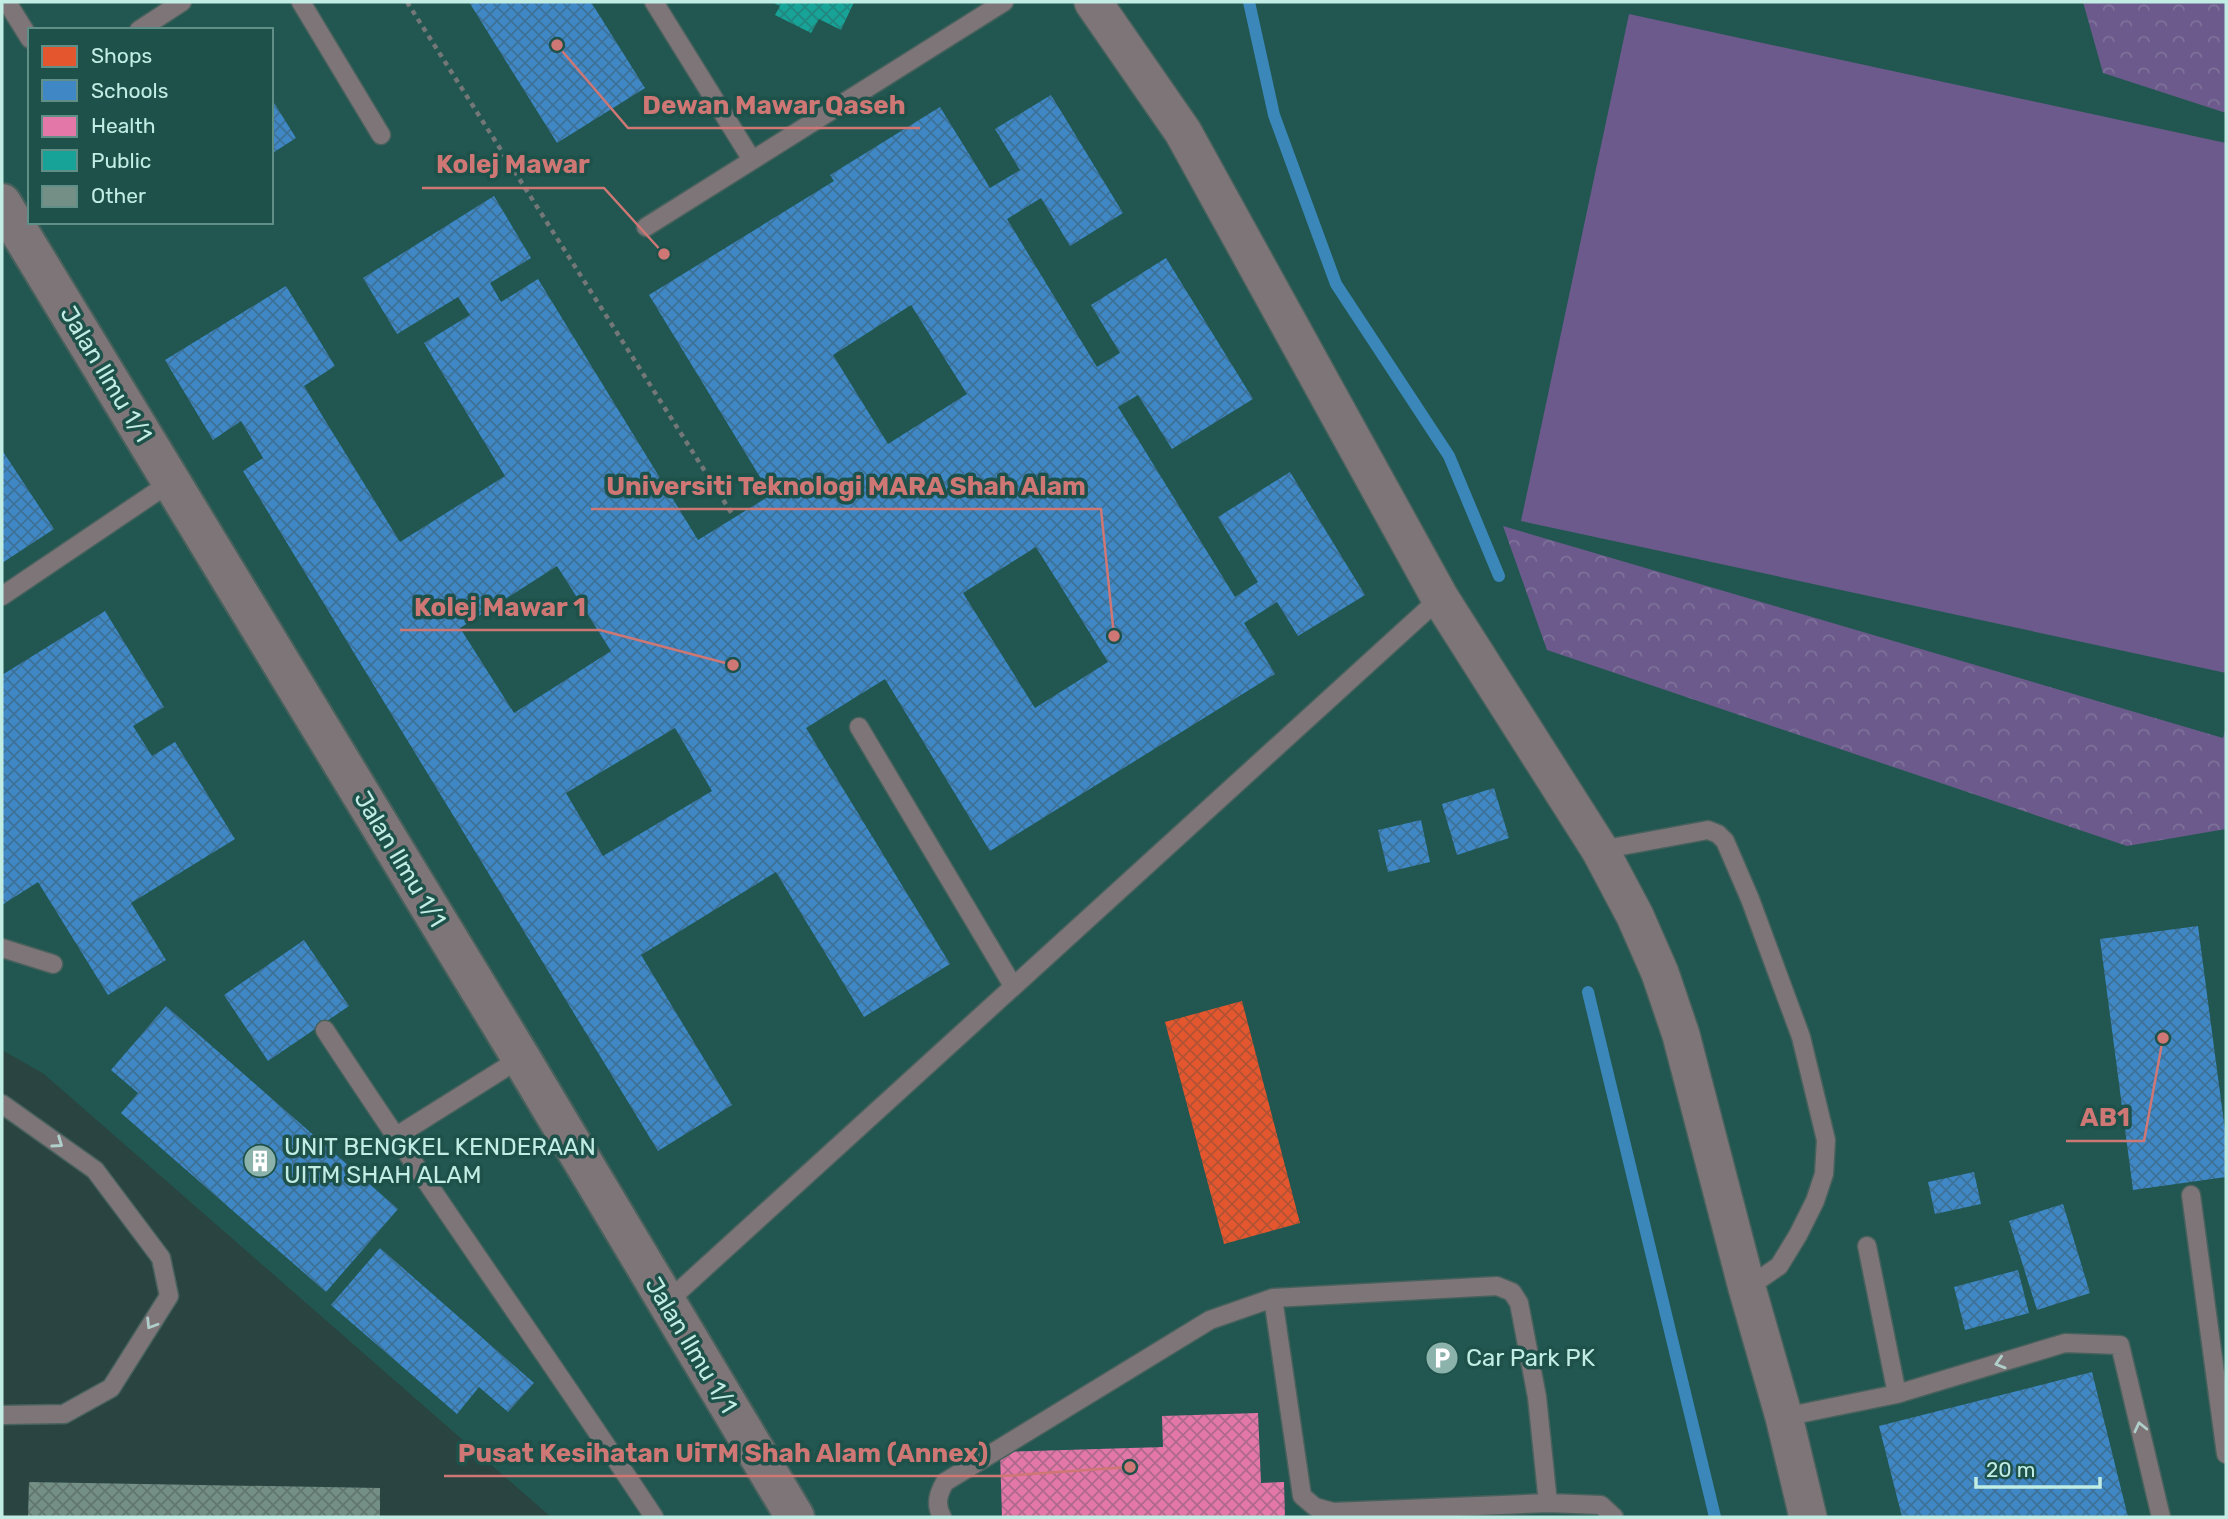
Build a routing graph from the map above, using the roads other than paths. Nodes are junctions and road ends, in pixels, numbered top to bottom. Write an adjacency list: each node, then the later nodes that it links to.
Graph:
1 (8, 2): 8 (lane)
2 (182, 2): 7 (lane)
3 (301, 2): 9 (lane)
4 (654, 2): 10 (lane)
5 (1004, 2): 10 (lane)
6 (1093, 2): 15 (street)
7 (142, 28)
8 (28, 36)
9 (381, 135)
10 (752, 160): 12 (lane)
11 (2, 203): 13 (street, Jalan Ilmu 1/1)
12 (646, 227)
13 (171, 482): 14 (lane); 22 (street, Jalan Ilmu 1/1)
14 (2, 596)
15 (1440, 598): 17 (street); 20 (lane)
16 (859, 727): 20 (lane)
17 (1600, 850): 27 (street); 27 (lane)
18 (2, 948): 19 (lane)
19 (53, 964)
20 (1013, 986): 29 (lane)
21 (325, 1030): 24 (lane)
22 (521, 1058): 24 (lane); 29 (street, Jalan Ilmu 1/1)
23 (2, 1104): 31 (lane, one-way to 31)
24 (395, 1137): 35 (lane)
25 (2191, 1195): 33 (lane)
26 (1867, 1246): 30 (lane)
27 (1747, 1288): 32 (street)
28 (1273, 1298): 34 (lane); 34 (lane); 37 (lane)
29 (666, 1303): 36 (street, Jalan Ilmu 1/1)
30 (1897, 1394): 32 (lane); 40 (lane, one-way to 30)
31 (2, 1415)
32 (1784, 1418): 39 (street)
33 (2226, 1454)
34 (1548, 1503): 38 (lane)
35 (654, 1517)
36 (795, 1517)
37 (942, 1517)
38 (1614, 1517)
39 (1808, 1517)
40 (2161, 1517)

